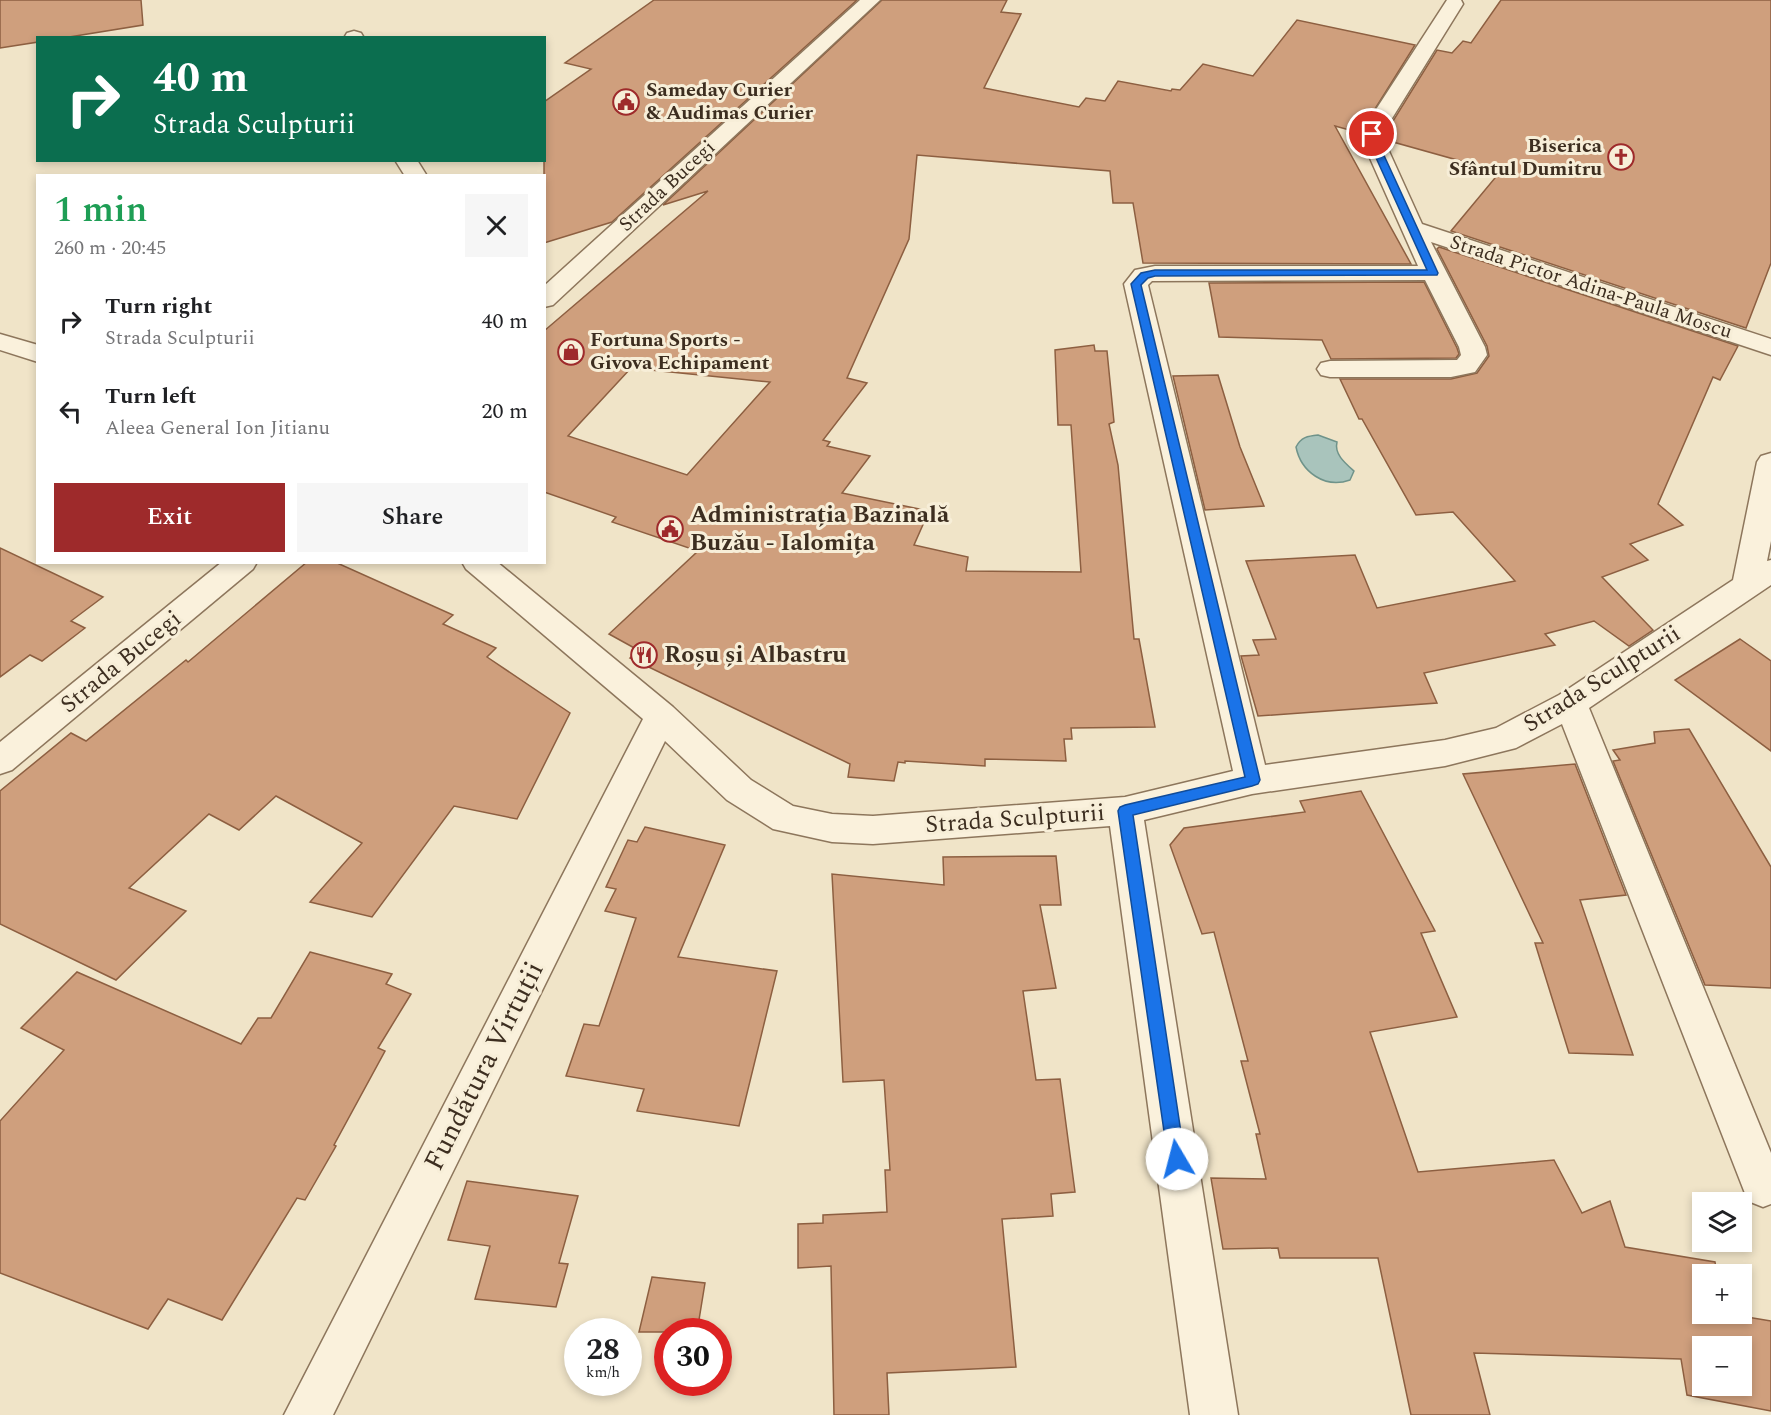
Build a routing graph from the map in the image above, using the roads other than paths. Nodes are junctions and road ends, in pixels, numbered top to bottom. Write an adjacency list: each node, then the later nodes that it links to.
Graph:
1 (871, 0): 5 (street, Strada Bucegi)
2 (1454, 4): 3 (street, Strada Pictor Adina-Paula Moscu)
3 (1412, 228): 4 (street, Strada Pictor Adina-Paula Moscu); 7 (street, Strada Pictor Adina-Paula Moscu)
4 (1433, 273): 9 (street, Strada Pictor Adina-Paula Moscu); 17 (street)
5 (546, 298)
6 (0, 342): 8 (street)
7 (1771, 347)
8 (36, 353)
9 (1330, 369)
10 (1771, 462): 13 (street)
11 (240, 564): 16 (street, Strada Bucegi)
12 (479, 564): 15 (street, Strada Sculpturii)
13 (1760, 577): 14 (street, Strada Sculpturii)
14 (1571, 704): 17 (street, Strada Sculpturii); 19 (street)
15 (661, 716): 18 (street, Strada Sculpturii); 20 (street, Fundătura Virtuții)
16 (0, 761)
17 (1252, 780): 18 (street, Strada Sculpturii)
18 (1125, 811): 21 (street)
19 (1763, 1186)
20 (308, 1415)
21 (1214, 1415)

